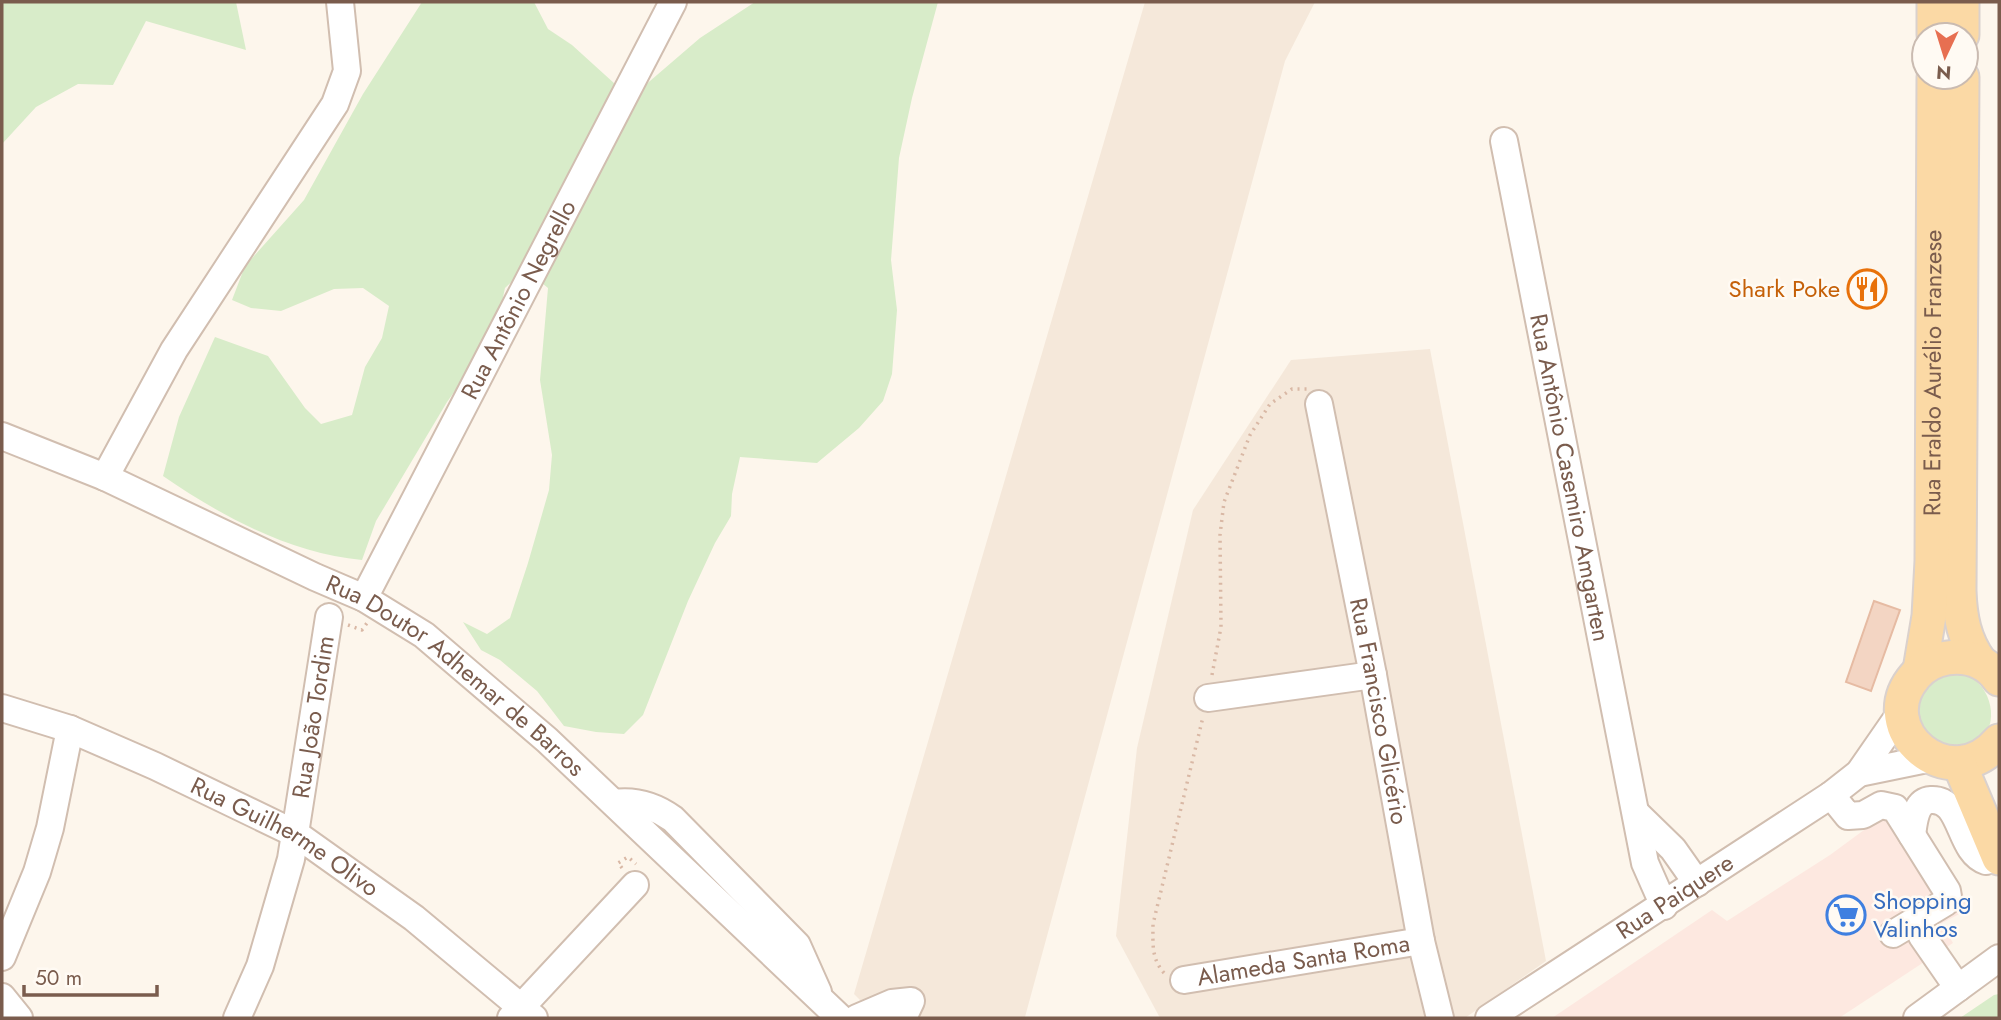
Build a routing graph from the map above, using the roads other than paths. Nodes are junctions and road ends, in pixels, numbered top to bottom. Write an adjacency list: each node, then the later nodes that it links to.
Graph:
1 (340, 2): 12 (street)
2 (673, 2): 13 (street, Rua Antônio Negrello)
3 (1934, 2): 5 (main road)
4 (1962, 2): 6 (main road)
5 (1934, 21)
6 (1962, 21)
7 (1934, 91): 15 (main road, Rua Eraldo Aurélio Franzese)
8 (1962, 91): 16 (main road, Rua Eraldo Aurélio Franzese)
9 (1504, 141): 26 (street, Rua Antônio Casemiro Amgarten)
10 (1320, 404): 17 (street, Rua Francisco Glicério)
11 (2, 436): 12 (street, Rua Doutor Adhemar de Barros)
12 (104, 477): 13 (street, Rua Doutor Adhemar de Barros)
13 (364, 598): 41 (street, Rua Doutor Adhemar de Barros)
14 (329, 617): 27 (street, Rua João Tordim)
15 (1920, 670): 16 (main road); 20 (main road, Rua Eraldo Aurélio Franzese)
16 (1994, 673)
17 (1373, 675): 18 (street); 35 (street, Rua Francisco Glicério)
18 (1208, 698)
19 (2, 708): 21 (street, Rua Guilherme Olivo)
20 (1902, 711): 23 (main road); 24 (street, Rua Paiquere)
21 (70, 730): 27 (street, Rua Guilherme Olivo); 36 (street)
22 (1996, 756): 23 (main road)
23 (1946, 761): 24 (street, Rua Paiquere); 29 (main road)
24 (1859, 773): 25 (street, Rua Paiquere)
25 (1831, 795): 28 (street); 30 (street, Rua Paiquere)
26 (1637, 814): 30 (street); 32 (street, Rua Antônio Casemiro Amgarten)
27 (296, 834): 42 (street, Rua Guilherme Olivo); 44 (street, Rua João Tordim)
28 (1912, 835): 29 (street); 33 (street)
29 (1999, 857)
30 (1697, 883): 32 (street, Rua Paiquere)
31 (635, 885): 42 (street)
32 (1664, 906): 48 (street, Rua Paiquere)
33 (1893, 934)
34 (1922, 936): 39 (street)
35 (1421, 942): 38 (street, Alameda Santa Roma); 47 (street, Rua Francisco Glicério)
36 (2, 957)
37 (1999, 958): 39 (street)
38 (1184, 980)
39 (1958, 988): 49 (street)
40 (2, 997): 43 (street)
41 (831, 1009)
42 (522, 1014)
43 (19, 1018)
44 (237, 1018)
45 (858, 1018): 46 (street)
46 (903, 1018)
47 (1440, 1018)
48 (1489, 1018)
49 (1917, 1018)

